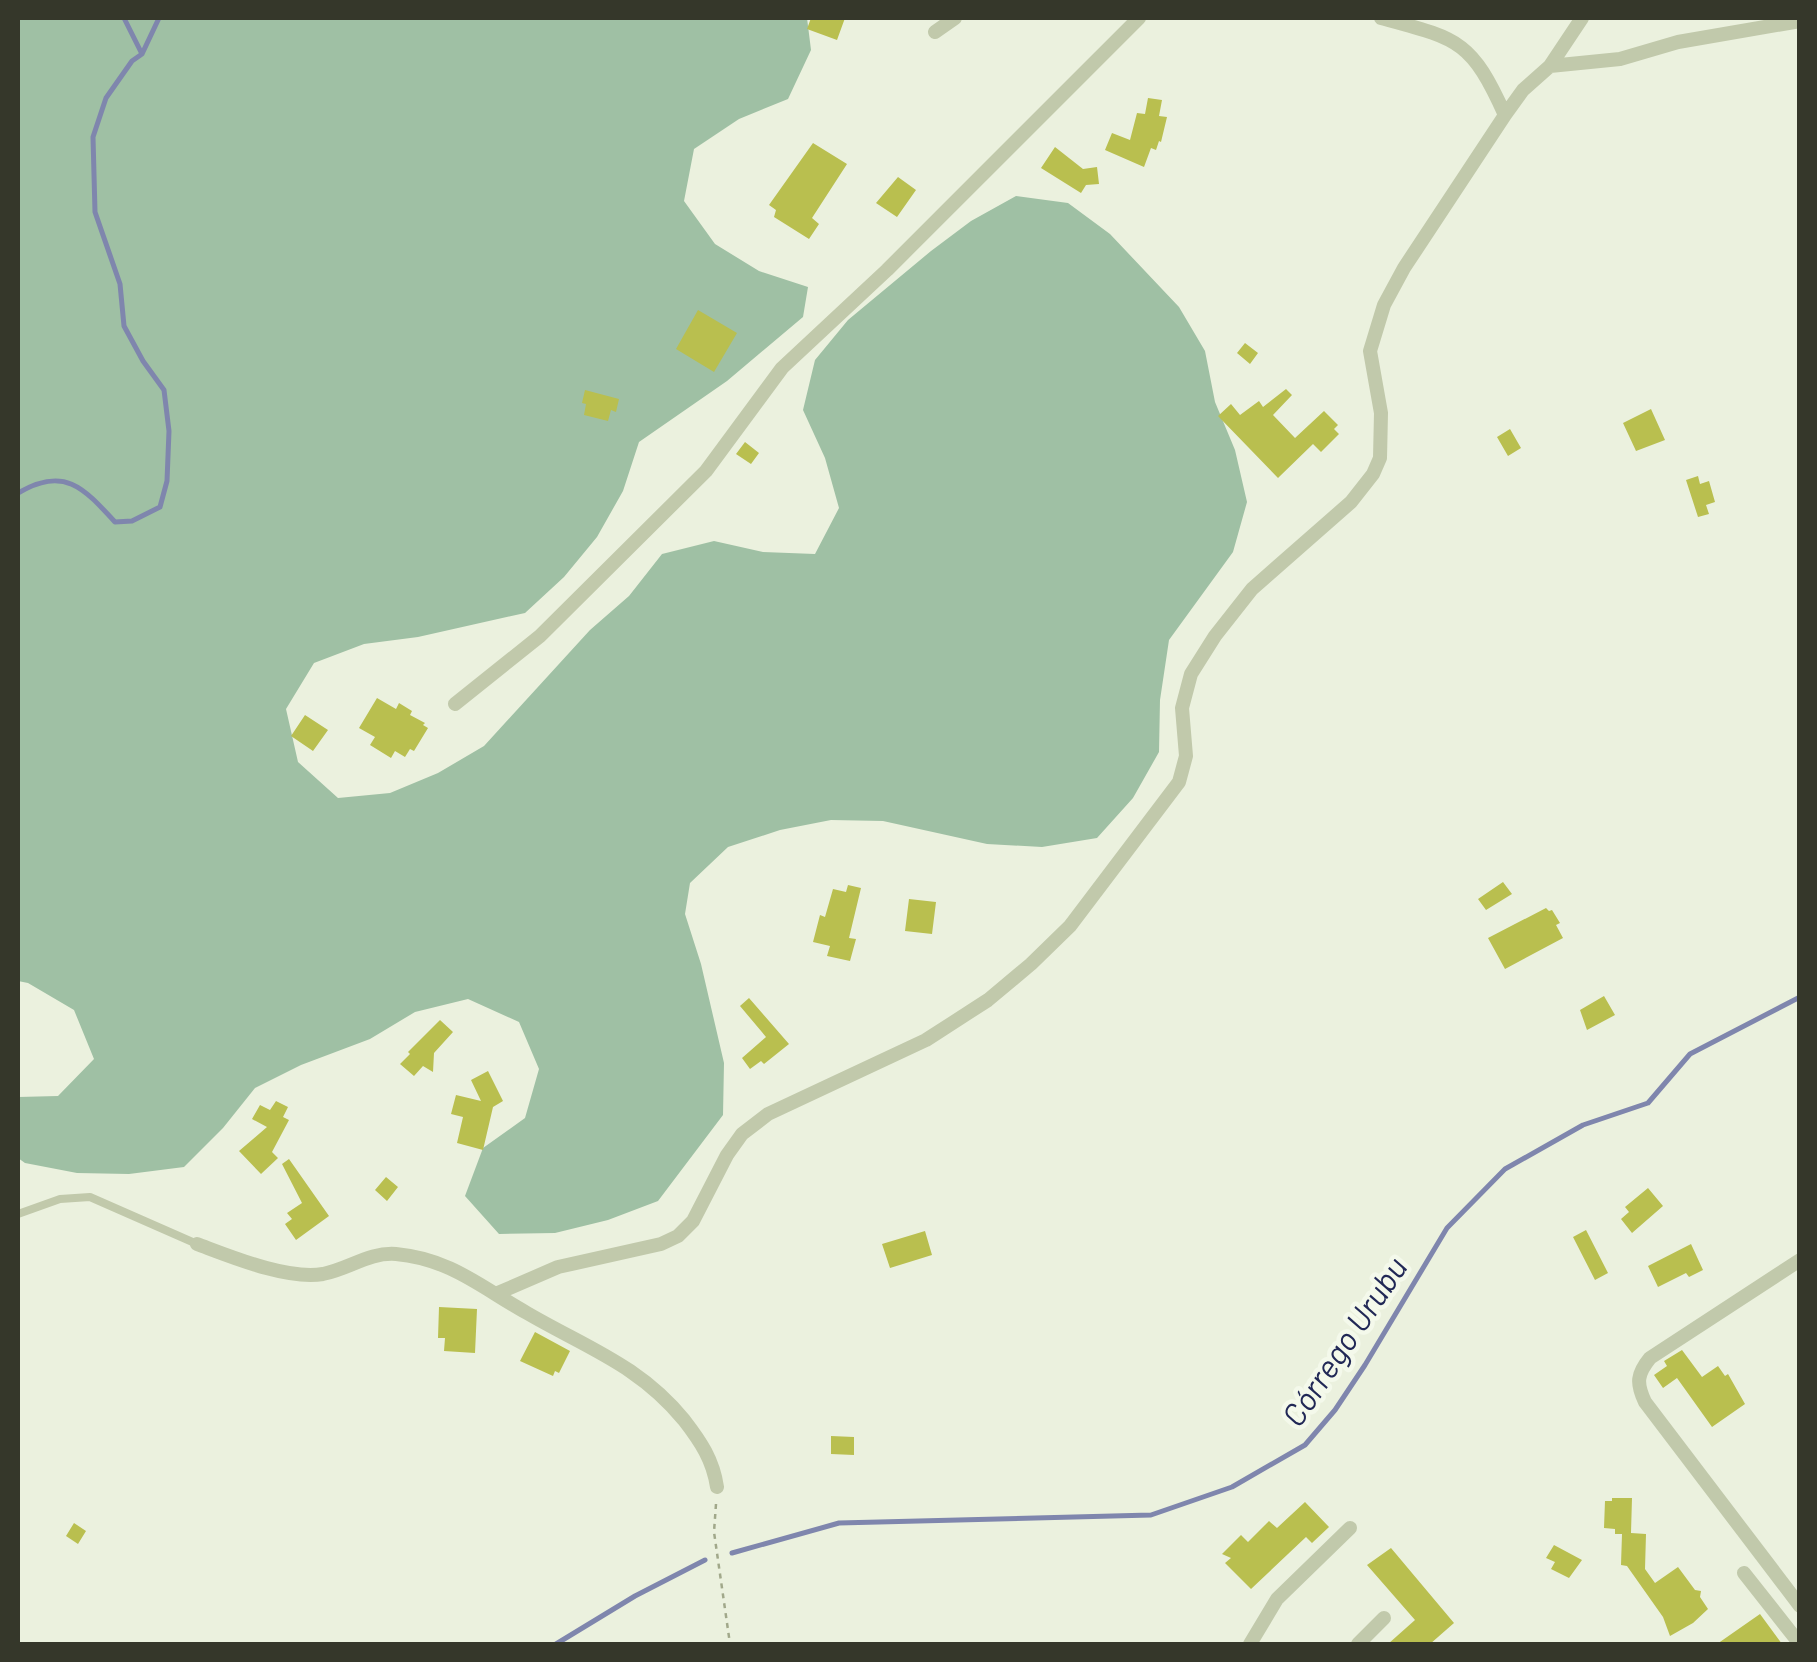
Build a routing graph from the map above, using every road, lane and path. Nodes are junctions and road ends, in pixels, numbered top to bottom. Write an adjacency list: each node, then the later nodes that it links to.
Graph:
1 (955, 18): 6 (street)
2 (1139, 18): 9 (street)
3 (1381, 18): 8 (street)
4 (1582, 18): 7 (street)
5 (1800, 21): 7 (street)
6 (936, 32)
7 (1550, 66): 8 (street)
8 (1505, 115): 13 (street)
9 (455, 704)
10 (18, 1214): 11 (lane)
11 (197, 1244): 13 (street)
12 (1800, 1260): 17 (street)
13 (498, 1294): 14 (street)
14 (717, 1488): 19 (path)
15 (1350, 1528): 20 (street)
16 (1744, 1573): 22 (street)
17 (1800, 1606)
18 (1384, 1618): 21 (street)
19 (730, 1644)
20 (1250, 1644)
21 (1358, 1644)
22 (1800, 1644)

